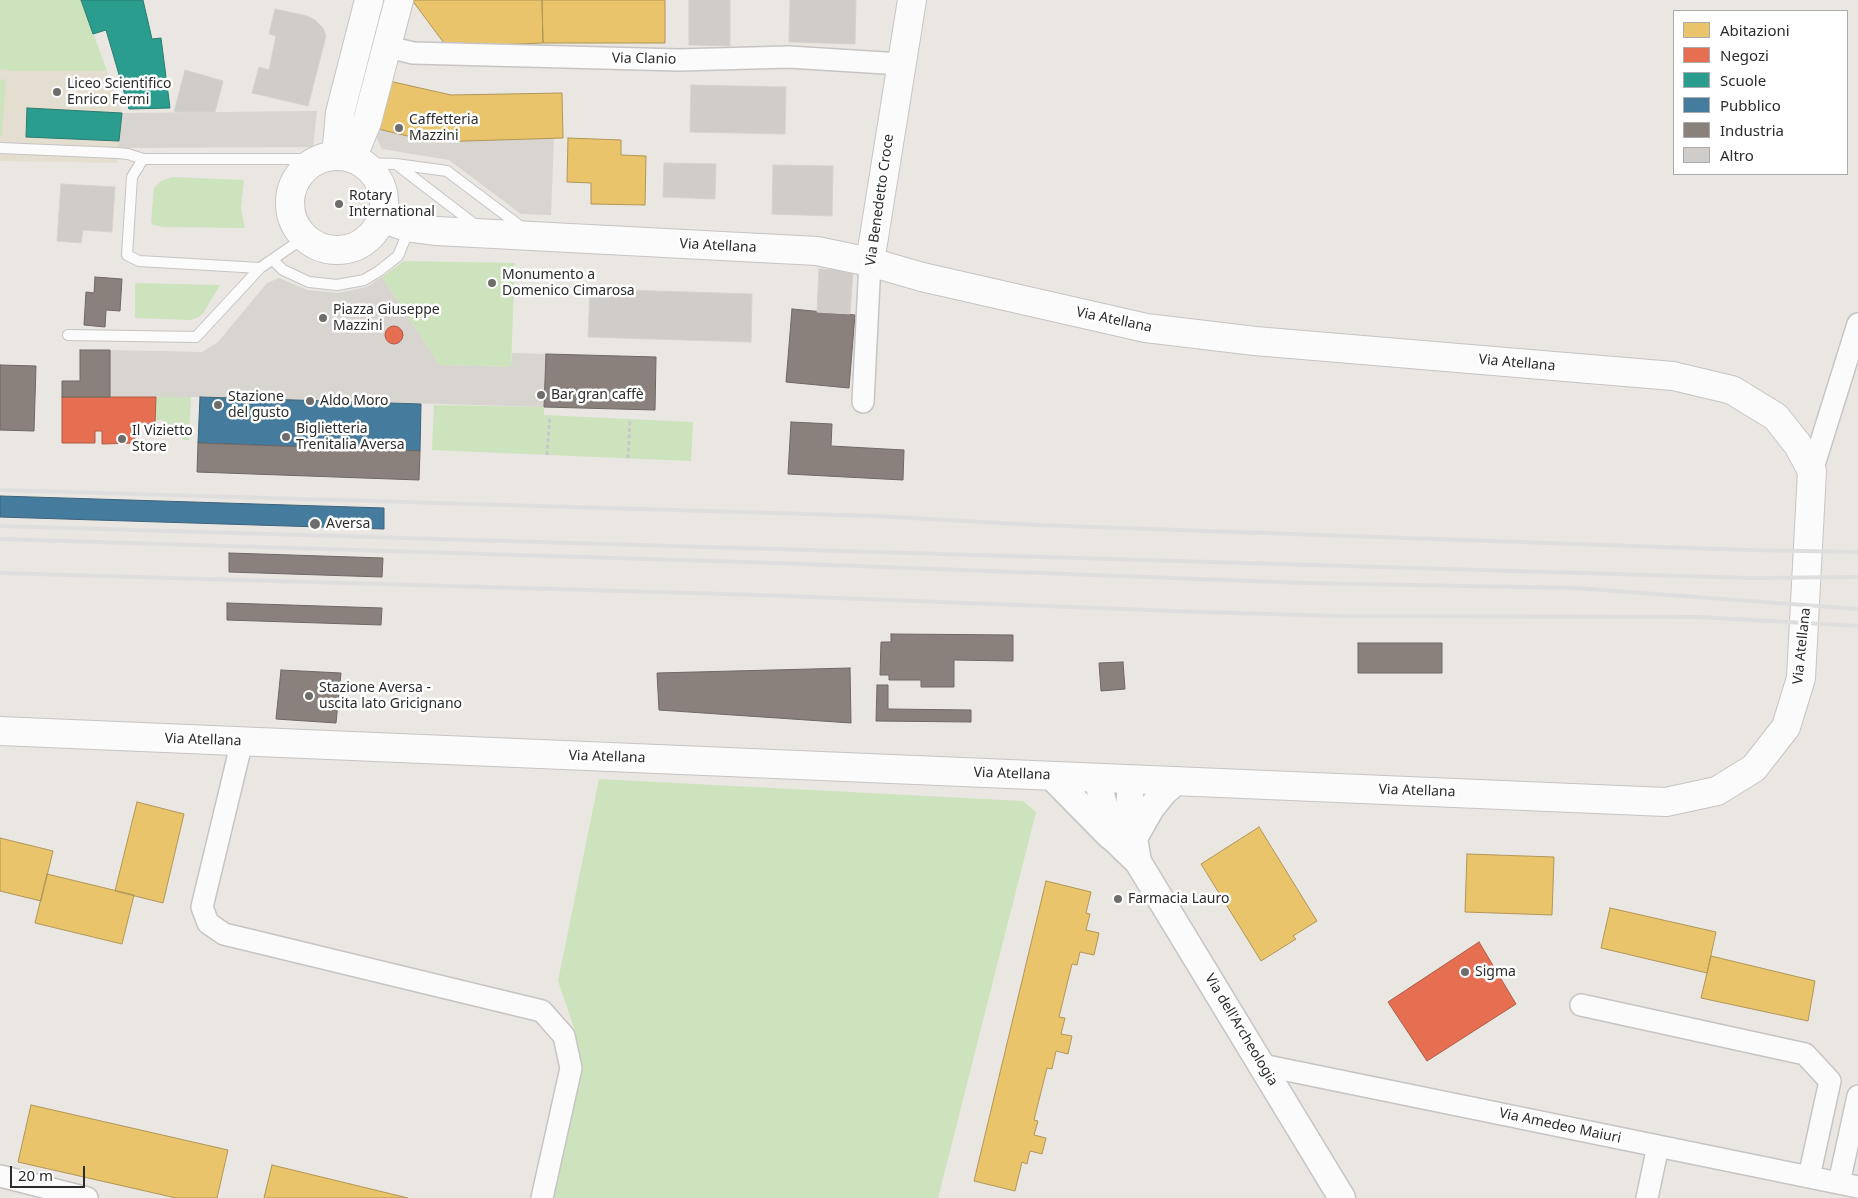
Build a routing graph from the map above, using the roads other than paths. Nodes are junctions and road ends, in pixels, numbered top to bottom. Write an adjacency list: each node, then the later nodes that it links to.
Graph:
1 (369, 0): 8 (main road)
2 (399, 0): 4 (main road)
3 (912, 0): 5 (main road, Via Benedetto Croce)
4 (388, 47): 5 (street, Via Clanio); 8 (main road)
5 (901, 64): 15 (main road, Via Benedetto Croce)
6 (0, 148): 7 (lane)
7 (143, 159): 8 (lane); 16 (lane)
8 (343, 159): 9 (lane); 10 (main road); 13 (main road)
9 (396, 164): 11 (lane); 12 (lane)
10 (394, 222): 11 (main road, Via Atellana); 13 (main road); 14 (lane)
11 (489, 235): 12 (main road, Via Atellana)
12 (533, 236): 15 (main road, Via Atellana)
13 (304, 237): 14 (lane)
14 (273, 260): 16 (lane)
15 (870, 262): 19 (street, Via Benedetto Croce); 20 (main road, Via Atellana)
16 (260, 268): 18 (lane)
17 (1858, 324): 20 (street)
18 (68, 335)
19 (863, 402)
20 (1812, 471): 26 (main road, Via Atellana)
21 (0, 731): 22 (main road, Via Atellana)
22 (242, 741): 23 (main road, Via Atellana); 37 (street)
23 (1051, 776): 24 (main road, Via Atellana); 27 (street)
24 (1097, 778): 25 (main road, Via Atellana); 27 (street)
25 (1131, 779): 26 (main road, Via Atellana); 27 (street, Via dell'Archeologia)
26 (1177, 781): 27 (street)
27 (1128, 846): 29 (street, Via dell'Archeologia)
28 (1580, 1005): 34 (street)
29 (1262, 1065): 31 (street, Via Amedeo Maiuri); 38 (street, Via dell'Archeologia)
30 (1858, 1096): 32 (street)
31 (1658, 1146): 34 (street, Via Amedeo Maiuri); 39 (street)
32 (1853, 1150): 35 (street)
33 (0, 1176): 36 (street)
34 (1810, 1177): 35 (street, Via Amedeo Maiuri)
35 (1849, 1185)
36 (87, 1198)
37 (542, 1198)
38 (1342, 1198)
39 (1647, 1198)

